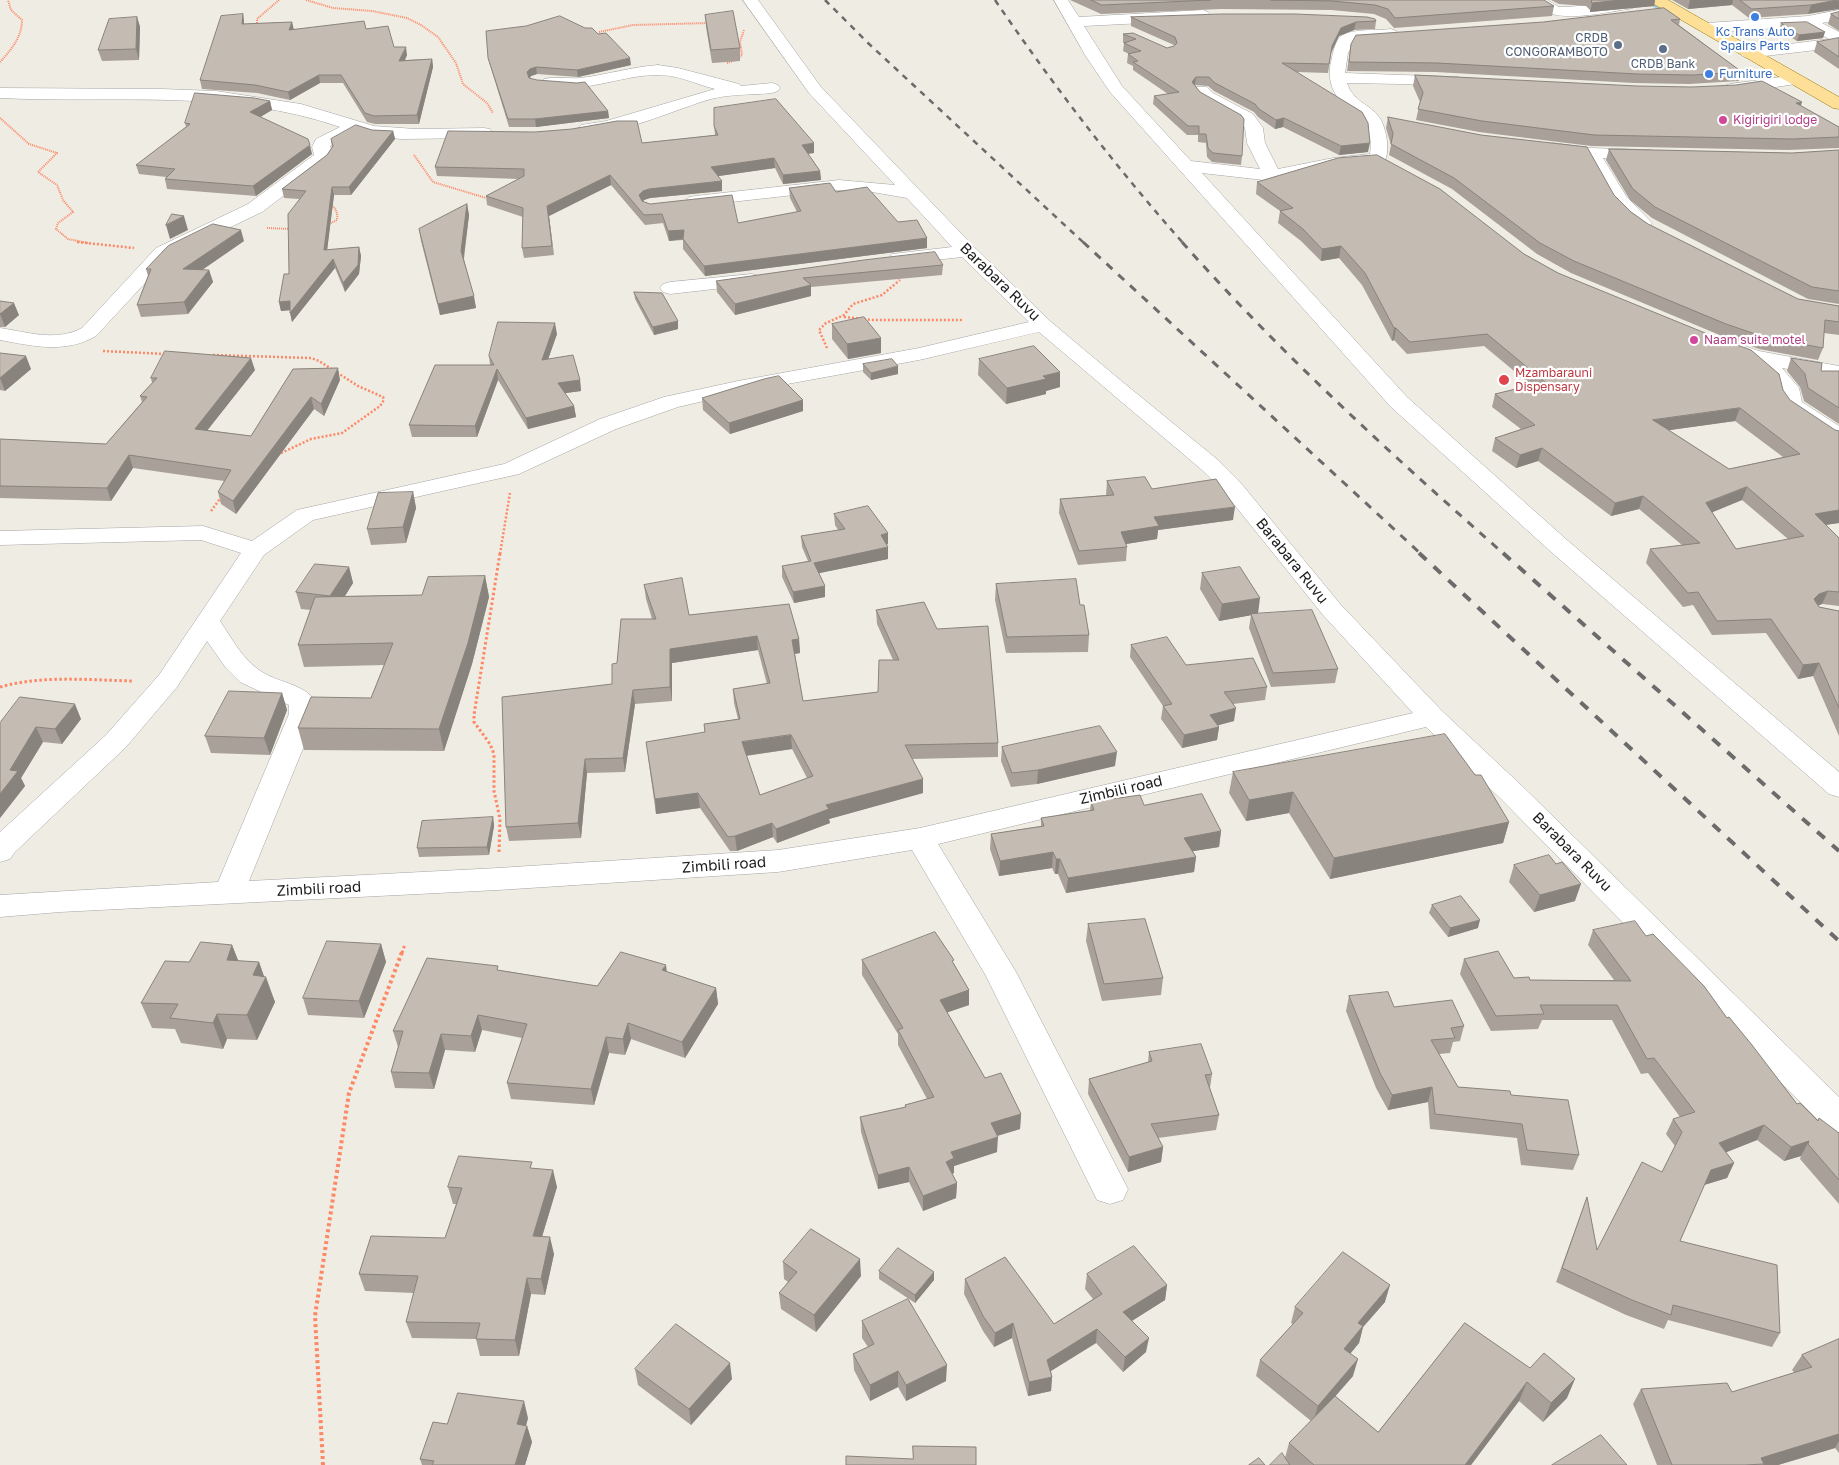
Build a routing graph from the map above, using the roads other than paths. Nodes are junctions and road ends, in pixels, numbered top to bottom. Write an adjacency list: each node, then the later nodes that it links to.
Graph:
1 (750, 0): 26 (street, Barabara Ruvu)
2 (1061, 0): 12 (street)
3 (1537, 0): 5 (street)
4 (1658, 1): 5 (street); 6 (main road)
5 (1633, 8): 6 (street); 13 (street)
6 (1673, 10): 15 (main road)
7 (1215, 15): 9 (street)
8 (1839, 15): 11 (street)
9 (1103, 20): 12 (street); 18 (street)
10 (1376, 20): 17 (street)
11 (1808, 21): 14 (street); 19 (street)
12 (1074, 22): 39 (street)
13 (1551, 23)
14 (1764, 24): 15 (street); 19 (street)
15 (1708, 28): 20 (main road)
16 (1405, 33): 17 (street)
17 (1387, 34): 21 (street)
18 (1136, 35)
19 (1801, 47): 20 (street)
20 (1748, 53): 23 (main road)
21 (1336, 78): 24 (street); 31 (street)
22 (538, 80): 25 (street)
23 (1796, 80): 28 (street); 30 (main road)
24 (1464, 81)
25 (772, 88): 26 (street); 34 (street)
26 (801, 89): 41 (street, Barabara Ruvu)
27 (1200, 90): 40 (street)
28 (1715, 90)
29 (0, 93): 33 (street)
30 (1839, 104)
31 (1372, 119): 32 (street); 40 (street)
32 (1391, 122)
33 (356, 125): 35 (street); 49 (street)
34 (573, 131)
35 (499, 133)
36 (1535, 146): 37 (street)
37 (1591, 153): 38 (street); 43 (street)
38 (1658, 154)
39 (1185, 166): 40 (street); 58 (street)
40 (1272, 176)
41 (912, 193): 42 (street); 44 (street, Barabara Ruvu)
42 (681, 203)
43 (1661, 234)
44 (967, 251): 45 (street); 48 (street, Barabara Ruvu)
45 (882, 260)
46 (770, 277): 47 (street)
47 (670, 288)
48 (1043, 325): 55 (street); 57 (street, Barabara Ruvu)
49 (0, 334)
50 (1705, 338): 51 (street)
51 (1754, 356): 52 (street); 53 (street)
52 (1839, 372)
53 (1839, 436)
54 (0, 538): 55 (street)
55 (255, 550): 56 (street)
56 (208, 622): 60 (street); 61 (street)
57 (1432, 716): 59 (street, Zimbili road); 63 (street, Barabara Ruvu)
58 (1839, 787)
59 (920, 838): 61 (street, Zimbili road); 64 (street)
60 (0, 852)
61 (228, 894): 62 (street, Zimbili road)
62 (0, 906)
63 (1839, 1119)
64 (1110, 1189)

